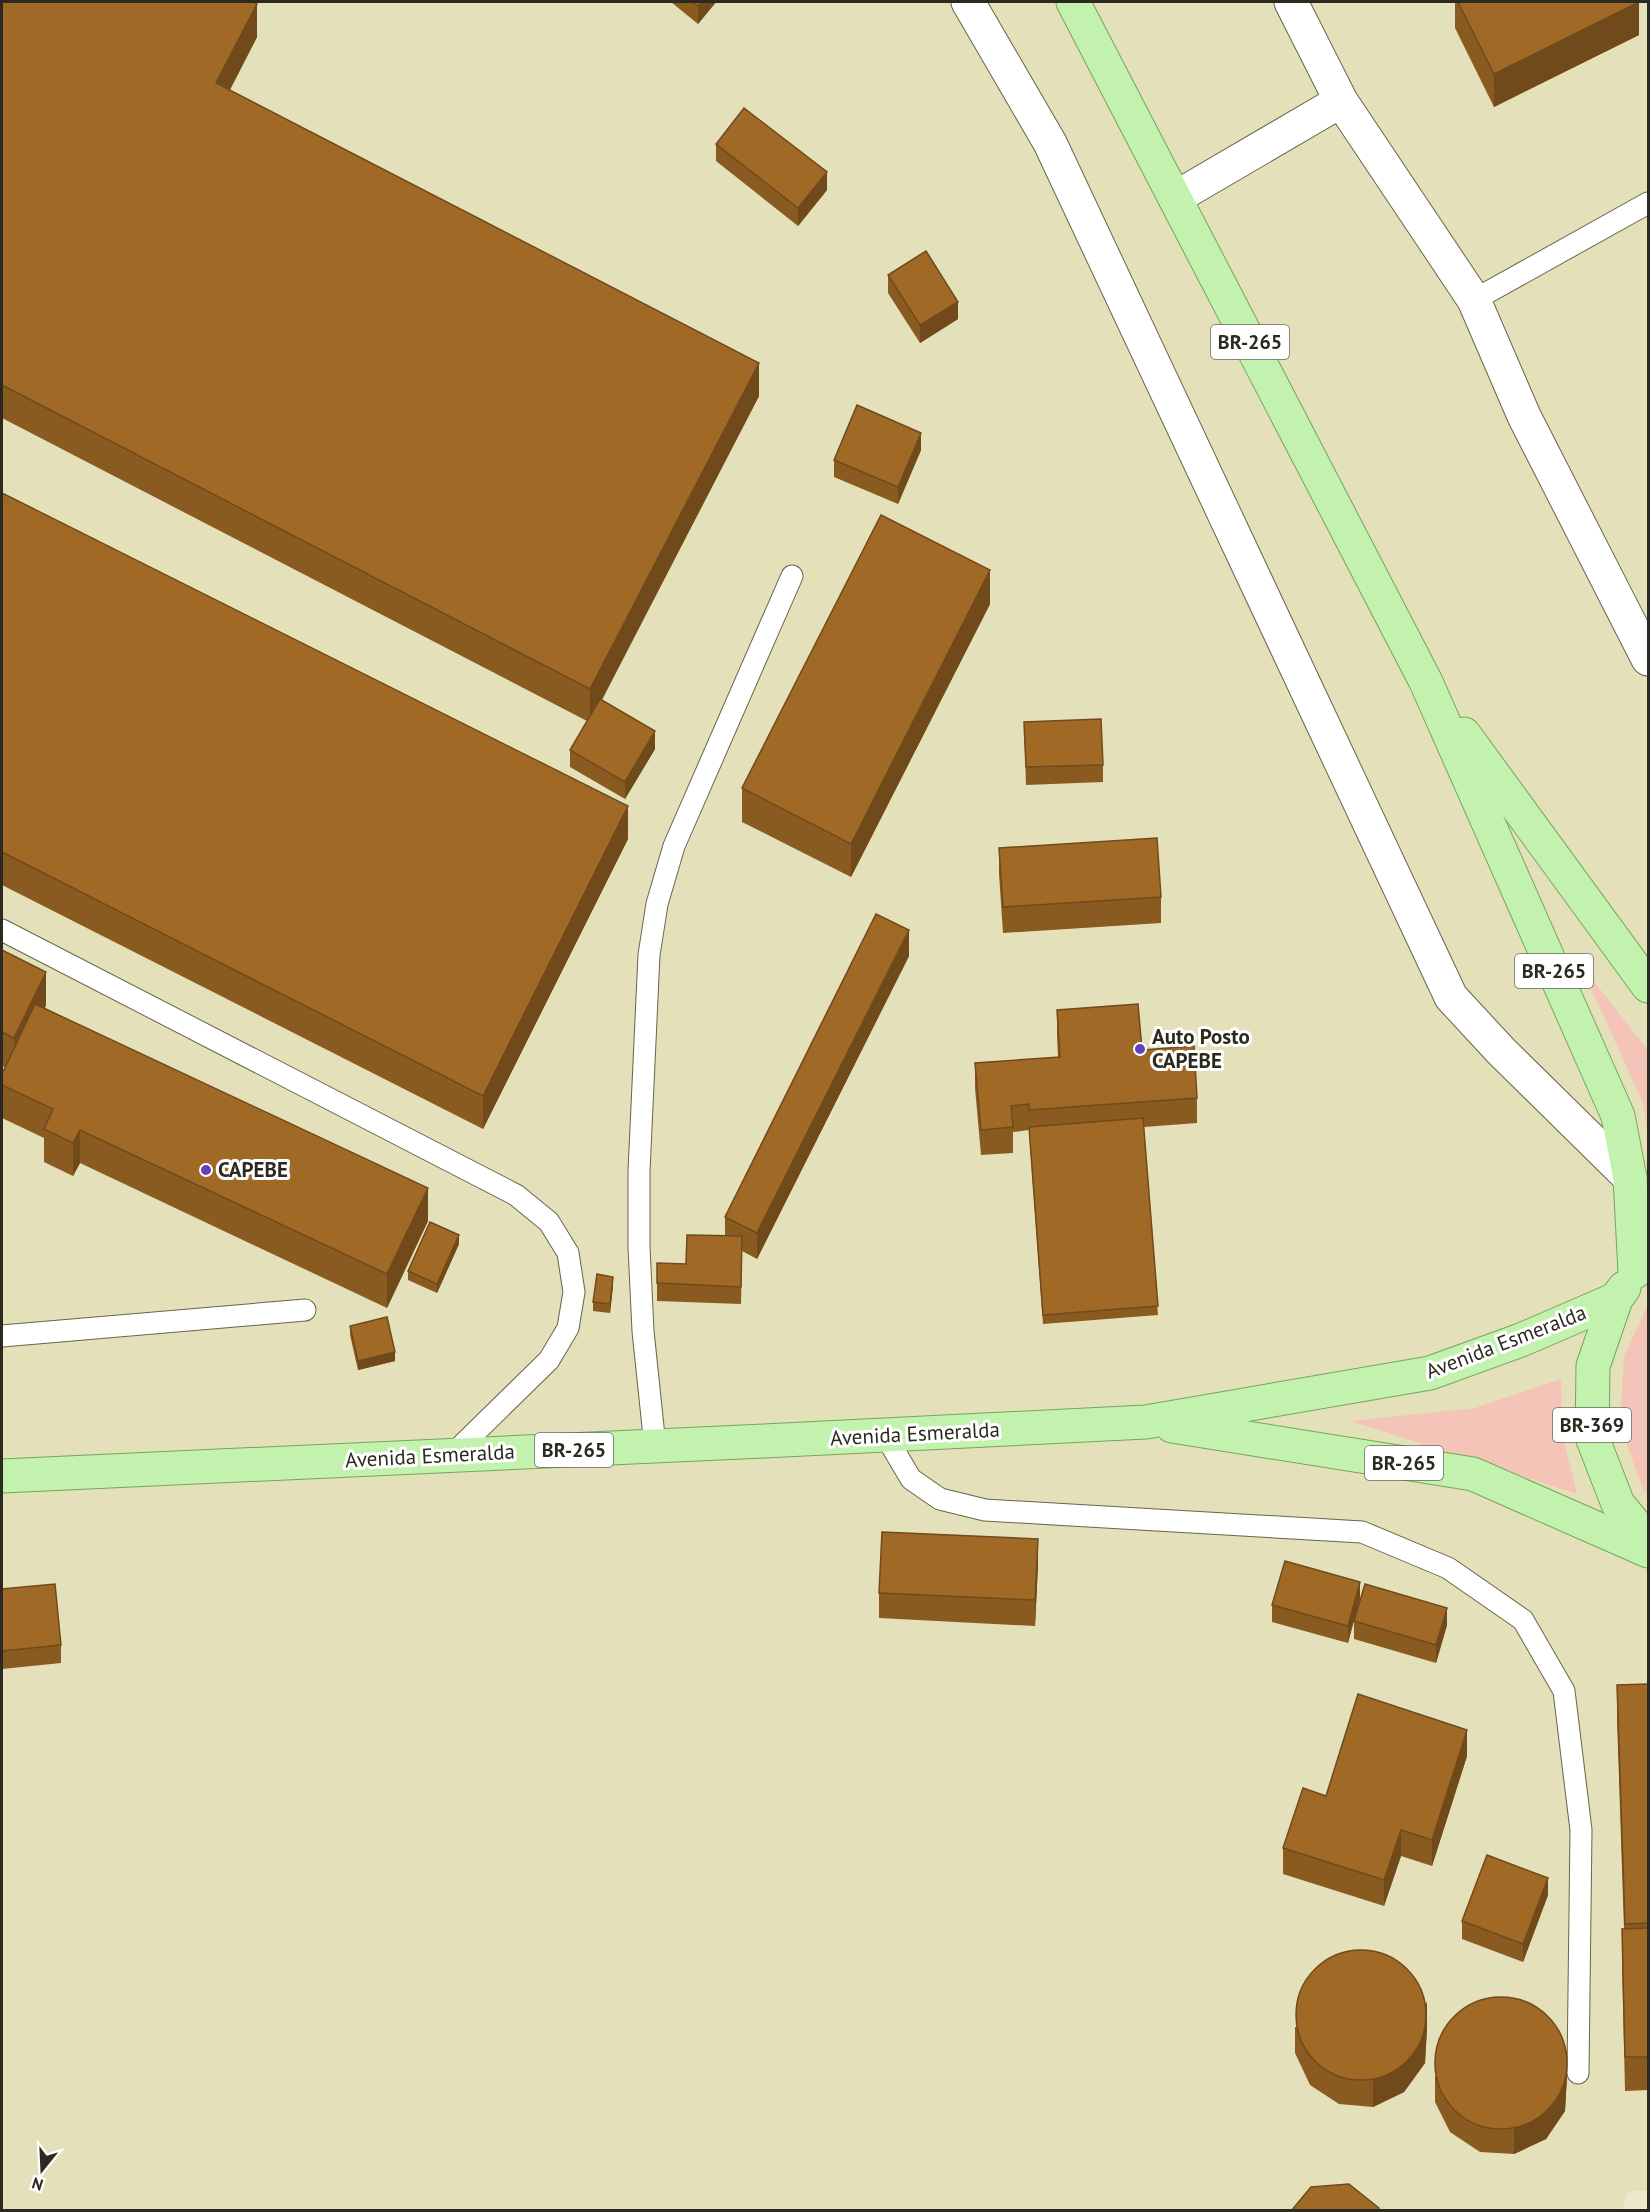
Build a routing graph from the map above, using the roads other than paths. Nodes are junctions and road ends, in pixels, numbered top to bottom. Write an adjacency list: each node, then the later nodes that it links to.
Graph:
1 (968, 2): 13 (street)
2 (1073, 2): 5 (main road, BR-265)
3 (1291, 2): 4 (street)
4 (1341, 101): 5 (street); 7 (street)
5 (1175, 198): 10 (main road, BR-265)
6 (1648, 203): 7 (lane)
7 (1474, 300): 9 (street)
8 (792, 576): 20 (lane)
9 (1648, 659)
10 (1426, 682): 12 (main road, BR-265); 13 (main road, BR-265)
11 (2, 930): 21 (lane)
12 (1648, 986)
13 (1630, 1178): 14 (main road, BR-265)
14 (1642, 1266): 15 (main road, BR-369)
15 (1616, 1299): 18 (main road, Avenida Esmeralda / BR-265); 23 (main road, BR-369)
16 (305, 1310): 17 (lane)
17 (2, 1336)
18 (1146, 1422): 19 (main road, Avenida Esmeralda / BR-265); 24 (main road, Avenida Esmeralda / BR-265)
19 (885, 1435): 20 (main road, Avenida Esmeralda / BR-265); 25 (lane)
20 (655, 1446): 21 (main road, Avenida Esmeralda / BR-265)
21 (451, 1455): 22 (main road, Avenida Esmeralda / BR-265)
22 (2, 1476)
23 (1648, 1540)
24 (1648, 1551)
25 (1578, 2073)

